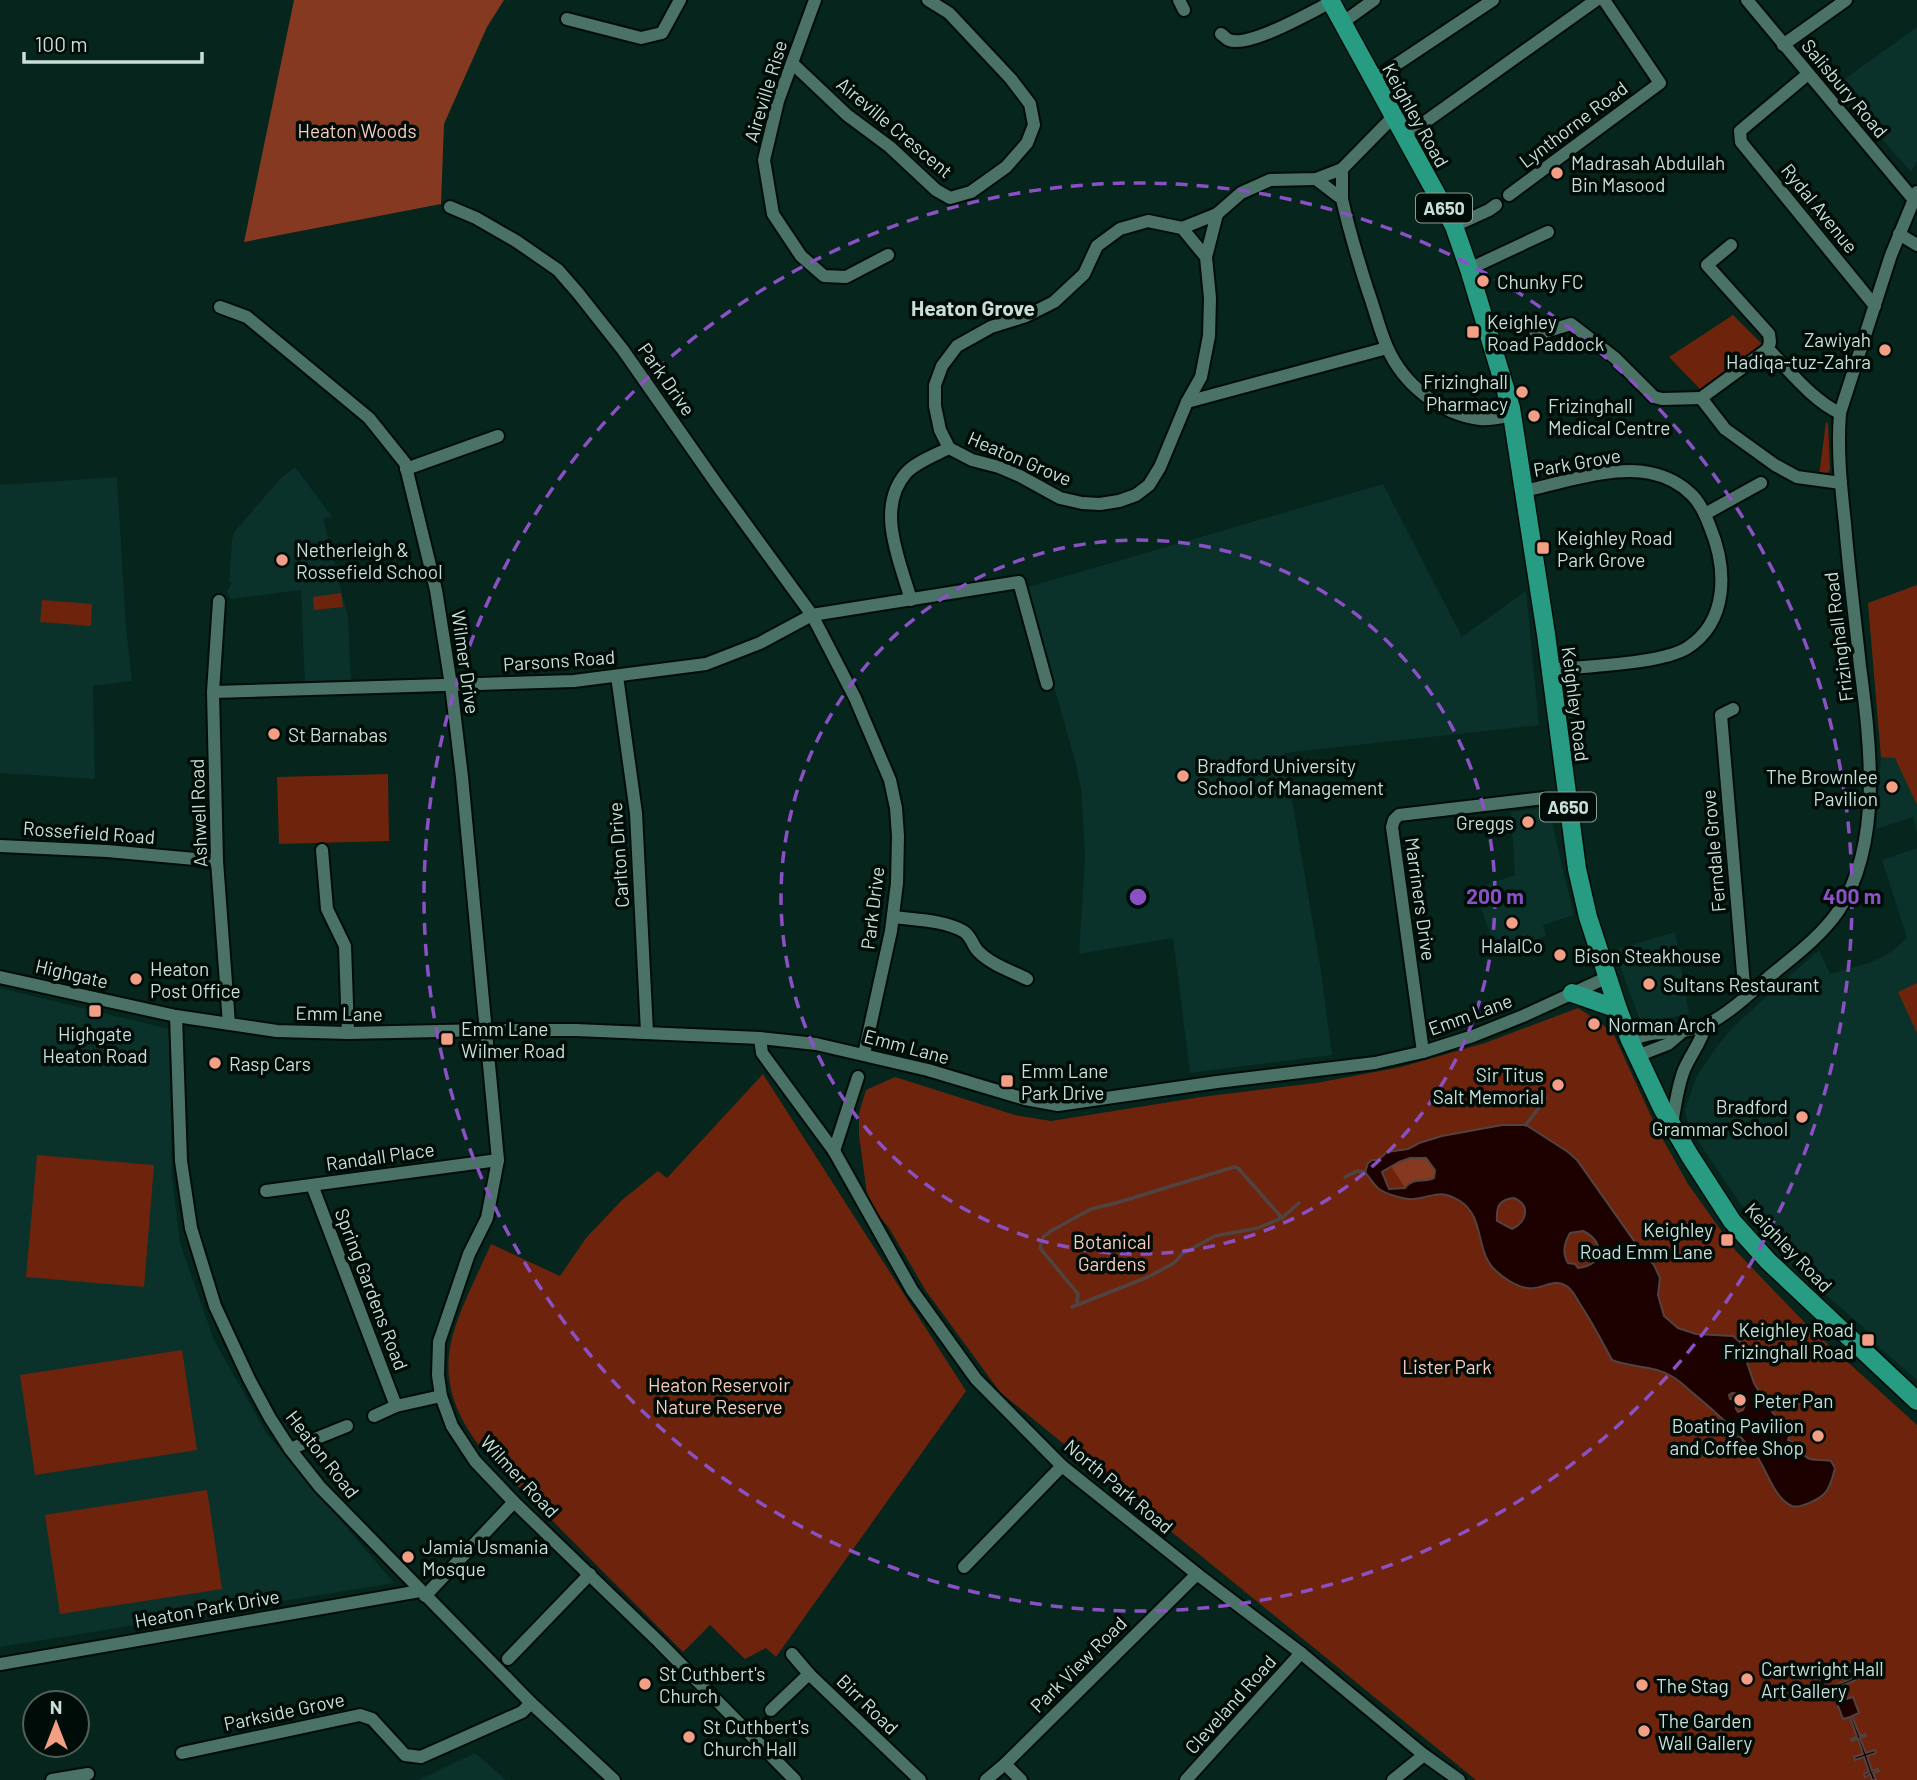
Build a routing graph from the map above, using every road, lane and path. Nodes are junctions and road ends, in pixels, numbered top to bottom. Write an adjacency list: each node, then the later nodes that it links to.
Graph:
1 (680, 0): 11 (street)
2 (816, 0): 15 (street, Aireville Rise)
3 (928, 0): 15 (street, Aireville Crescent)
4 (1374, 0): 12 (street)
5 (1493, 0): 17 (street)
6 (1596, 0): 19 (street)
7 (1604, 0): 22 (street, Lynthorne Road)
8 (1747, 0): 14 (street, Salisbury Road)
9 (1846, 0): 14 (street)
10 (1330, 1): 12 (highway, A650); 13 (street)
11 (567, 19)
12 (1342, 23): 17 (highway, Keighley Road / A650)
13 (1221, 34)
14 (1783, 45): 16 (street, Salisbury Road)
15 (792, 63): 34 (street, Aireville Rise)
16 (1808, 74): 23 (street, Salisbury Road); 37 (street, Rydal Avenue)
17 (1373, 80): 18 (highway, Keighley Road / A650)
18 (1393, 117): 19 (highway, Keighley Road / A650); 20 (street)
19 (1404, 137): 28 (highway, Keighley Road / A650)
20 (1342, 169): 21 (street); 24 (street)
21 (1316, 179): 24 (street); 27 (street)
22 (1510, 195)
23 (1915, 196): 31 (street, Frizinghall Road)
24 (1342, 199): 40 (street)
25 (1496, 205): 28 (street)
26 (450, 207): 55 (street, Park Drive)
27 (1217, 214): 29 (street); 35 (street, Heaton Grove)
28 (1454, 226): 36 (highway, Keighley Road / A650)
29 (1182, 228): 35 (street); 47 (street, Heaton Grove)
30 (1548, 232): 36 (street)
31 (1899, 234): 33 (street); 37 (street, Frizinghall Road)
32 (1731, 245): 41 (street)
33 (1917, 246)
34 (888, 255)
35 (1206, 257): 43 (street, Heaton Grove)
36 (1469, 270): 45 (highway, Keighley Road / A650)
37 (1875, 306): 44 (street, Frizinghall Road)
38 (220, 307): 48 (street, Wilmer Drive)
39 (1535, 335): 42 (street)
40 (1387, 348): 43 (street); 45 (street)
41 (1768, 349): 42 (street); 44 (street)
42 (1701, 398): 50 (street)
43 (1187, 402): 47 (street, Heaton Grove)
44 (1840, 413): 50 (street, Frizinghall Road)
45 (1512, 415): 51 (highway, Keighley Road / A650)
46 (498, 436): 48 (street)
47 (949, 448): 53 (street, Heaton Grove)
48 (406, 469): 59 (street, Wilmer Drive)
49 (1761, 483): 52 (street)
50 (1841, 483): 71 (street, Frizinghall Road)
51 (1524, 491): 52 (street, Park Grove); 56 (highway, Keighley Road / A650)
52 (1705, 514): 56 (street, Park Grove)
53 (911, 600): 55 (street); 58 (street)
54 (219, 601): 60 (street, Ashwell Road)
55 (812, 615): 57 (street, Parsons Road); 66 (street, Park Drive)
56 (1551, 670): 68 (highway, Keighley Road / A650)
57 (617, 676): 59 (street, Parsons Road); 77 (street, Carlton Drive)
58 (1048, 684)
59 (451, 685): 60 (street, Parsons Road); 76 (street, Wilmer Drive)
60 (213, 692): 65 (street, Ashwell Road)
61 (1734, 709): 71 (street, Ferndale Grove)
62 (1544, 798): 81 (street, Marriners Drive)
63 (0, 846): 65 (street, Rossefield Road)
64 (323, 850): 78 (street)
65 (218, 861): 74 (street, Ashwell Road)
66 (894, 917): 69 (street); 82 (street, Park Drive)
67 (0, 976): 73 (street, Highgate)
68 (1608, 977): 70 (street, Emm Lane); 72 (highway, Keighley Road / A650)
69 (1027, 979)
70 (1572, 993): 72 (highway); 81 (street, Emm Lane)
71 (1745, 997): 75 (street, Frizinghall Road)
72 (1618, 1009): 80 (highway, Keighley Road / A650)
73 (176, 1016): 74 (street, Emm Lane); 94 (street, Heaton Road)
74 (229, 1024): 78 (street, Emm Lane)
75 (1706, 1025): 80 (street, Frizinghall Road); 84 (street)
76 (486, 1030): 77 (street, Emm Lane); 78 (street, Emm Lane); 86 (street, Wilmer Road)
77 (647, 1032): 79 (street, Emm Lane)
78 (348, 1033)
79 (760, 1038): 82 (street, Emm Lane); 85 (street)
80 (1634, 1048): 84 (highway, Keighley Road / A650)
81 (1423, 1052): 82 (street, Emm Lane)
82 (864, 1054)
83 (858, 1077): 85 (street)
84 (1672, 1125): 90 (highway, Keighley Road / A650)
85 (834, 1150): 95 (street, North Park Road)
86 (498, 1160): 87 (street, Randall Place); 89 (street, Wilmer Road)
87 (312, 1185): 88 (street, Randall Place); 91 (street, Spring Gardens Road)
88 (266, 1191)
89 (441, 1396): 91 (street); 96 (street, Wilmer Road)
90 (1917, 1401)
91 (396, 1406): 92 (street)
92 (374, 1416)
93 (347, 1426): 94 (street)
94 (290, 1449): 100 (street, Heaton Road)
95 (1062, 1466): 97 (street); 99 (street, North Park Road)
96 (514, 1502): 98 (street, Wilmer Road); 100 (street)
97 (964, 1567)
98 (590, 1574): 103 (street); 114 (street, Wilmer Road)
99 (1197, 1574): 101 (street, North Park Road); 110 (street, Park View Road)
100 (423, 1594): 104 (street, Heaton Park Drive); 106 (street, Heaton Road)
101 (1301, 1653): 109 (street, North Park Road); 118 (street, Cleveland Road)
102 (792, 1654): 105 (street, Birr Road)
103 (508, 1659)
104 (0, 1664)
105 (810, 1674): 107 (street); 115 (street, Birr Road)
106 (531, 1703): 108 (street, Parkside Grove); 113 (street, Heaton Road)
107 (771, 1710)
108 (182, 1753)
109 (1424, 1755): 119 (street); 120 (street, North Park Road)
110 (1005, 1763): 116 (street, Park View Road); 117 (street)
111 (88, 1774): 112 (street)
112 (52, 1780)
113 (614, 1780)
114 (794, 1780)
115 (920, 1780)
116 (986, 1780)
117 (1021, 1780)
118 (1186, 1780)
119 (1393, 1780)
120 (1459, 1780)

